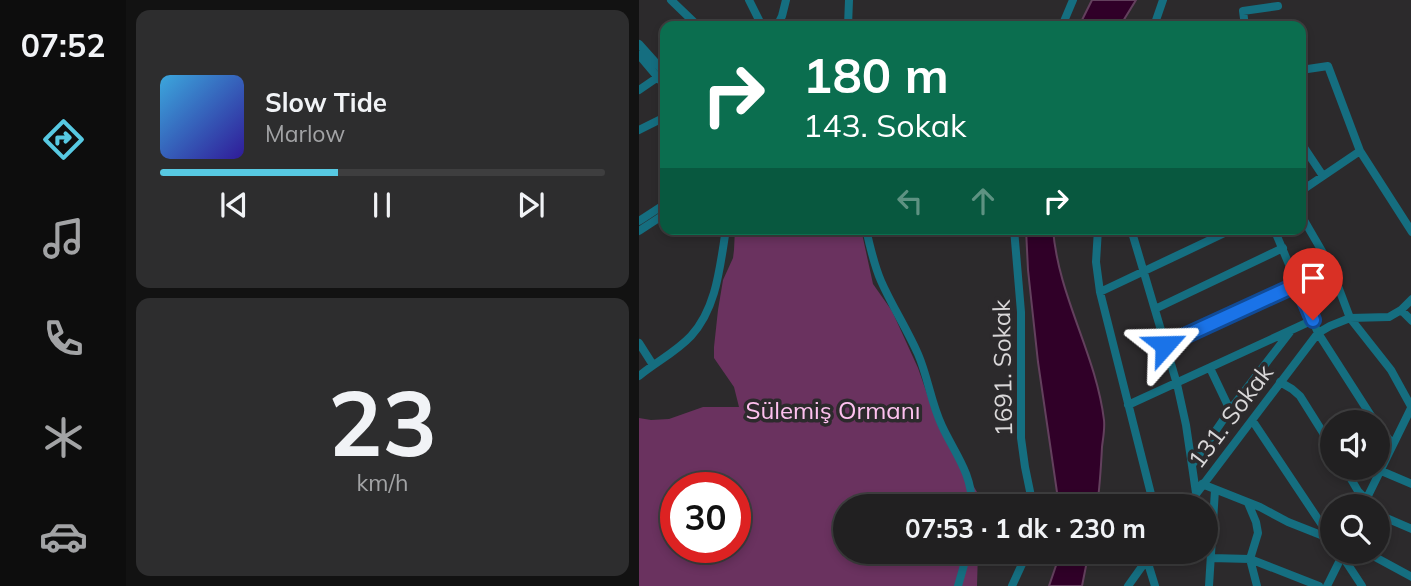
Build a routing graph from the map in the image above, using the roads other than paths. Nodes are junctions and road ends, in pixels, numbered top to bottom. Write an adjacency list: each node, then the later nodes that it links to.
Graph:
1 (671, 0): 8 (street)
2 (749, 0): 9 (street)
3 (786, 0): 10 (street)
4 (849, 0): 11 (street)
5 (1073, 0): 12 (street)
6 (1163, 0): 13 (street)
7 (1278, 6): 14 (street)
8 (694, 21)
9 (760, 21)
10 (780, 21)
11 (848, 21)
12 (1064, 21)
13 (1156, 21)
14 (1244, 21)
15 (639, 44): 18 (street)
16 (639, 55): 19 (street)
17 (1306, 69): 25 (street)
18 (660, 72)
19 (660, 73)
20 (660, 76): 21 (street)
21 (639, 90)
22 (660, 120): 23 (street)
23 (639, 130)
24 (1306, 150): 26 (street)
25 (1360, 151): 26 (street); 33 (street)
26 (1323, 176): 27 (street)
27 (1306, 188)
28 (660, 207): 30 (street)
29 (660, 217): 32 (street)
30 (639, 221)
31 (1306, 224): 48 (street)
32 (639, 231)
33 (1411, 232)
34 (725, 235): 55 (street)
35 (867, 235): 75 (street)
36 (1015, 235): 76 (street, 1691. Sokak)
37 (1098, 235): 44 (street)
38 (1133, 235): 42 (street)
39 (1220, 235): 42 (street)
40 (1277, 235): 41 (street)
41 (1283, 248): 43 (street); 46 (street)
42 (1144, 271): 44 (street); 46 (street)
43 (1298, 284): 49 (street); 54 (street)
44 (1100, 292): 60 (street)
45 (1411, 299): 47 (street)
46 (1155, 309): 54 (street)
47 (1401, 310): 48 (street, 131. Sokak); 50 (street)
48 (1350, 318): 52 (street, 131. Sokak); 61 (street)
49 (1313, 320): 51 (street); 52 (street)
50 (1411, 321)
51 (1290, 331): 56 (street); 62 (street)
52 (1318, 333): 58 (street, 131. Sokak); 63 (street)
53 (639, 343): 55 (street)
54 (1165, 345): 59 (street)
55 (653, 365): 57 (street)
56 (1210, 368): 59 (street); 62 (street)
57 (639, 376)
58 (1280, 382): 64 (street, 131. Sokak); 65 (street)
59 (1177, 384): 60 (street); 69 (street)
60 (1128, 405): 77 (street)
61 (1411, 407): 67 (street)
62 (1230, 410): 69 (street)
63 (1368, 410)
64 (1251, 420): 71 (street, 131. Sokak); 81 (street)
65 (1320, 428)
66 (1390, 440): 67 (street)
67 (1392, 443): 68 (street)
68 (1390, 447)
69 (1192, 465): 74 (street)
70 (1390, 475): 72 (street)
71 (1203, 484): 73 (street); 74 (street, 131. Sokak)
72 (1411, 484)
73 (1215, 490): 78 (street); 79 (street)
74 (1196, 493)
75 (971, 494)
76 (1031, 494)
77 (1151, 494)
78 (1215, 494)
79 (1247, 503): 83 (street); 85 (street)
80 (1390, 520): 82 (street)
81 (1320, 523)
82 (1411, 529)
83 (1320, 535)
84 (1218, 558): 85 (street)
85 (1250, 559): 100 (street); 101 (street)
86 (964, 564): 95 (street)
87 (1022, 564): 96 (street)
88 (1144, 564): 97 (street)
89 (1148, 564): 98 (street)
90 (1210, 564): 99 (street)
91 (1337, 564): 102 (street)
92 (1349, 564): 103 (street)
93 (1388, 564): 94 (street)
94 (1411, 577)
95 (958, 586)
96 (1012, 586)
97 (1128, 586)
98 (1155, 586)
99 (1208, 586)
100 (1257, 586)
101 (1319, 586)
102 (1327, 586)
103 (1362, 586)

